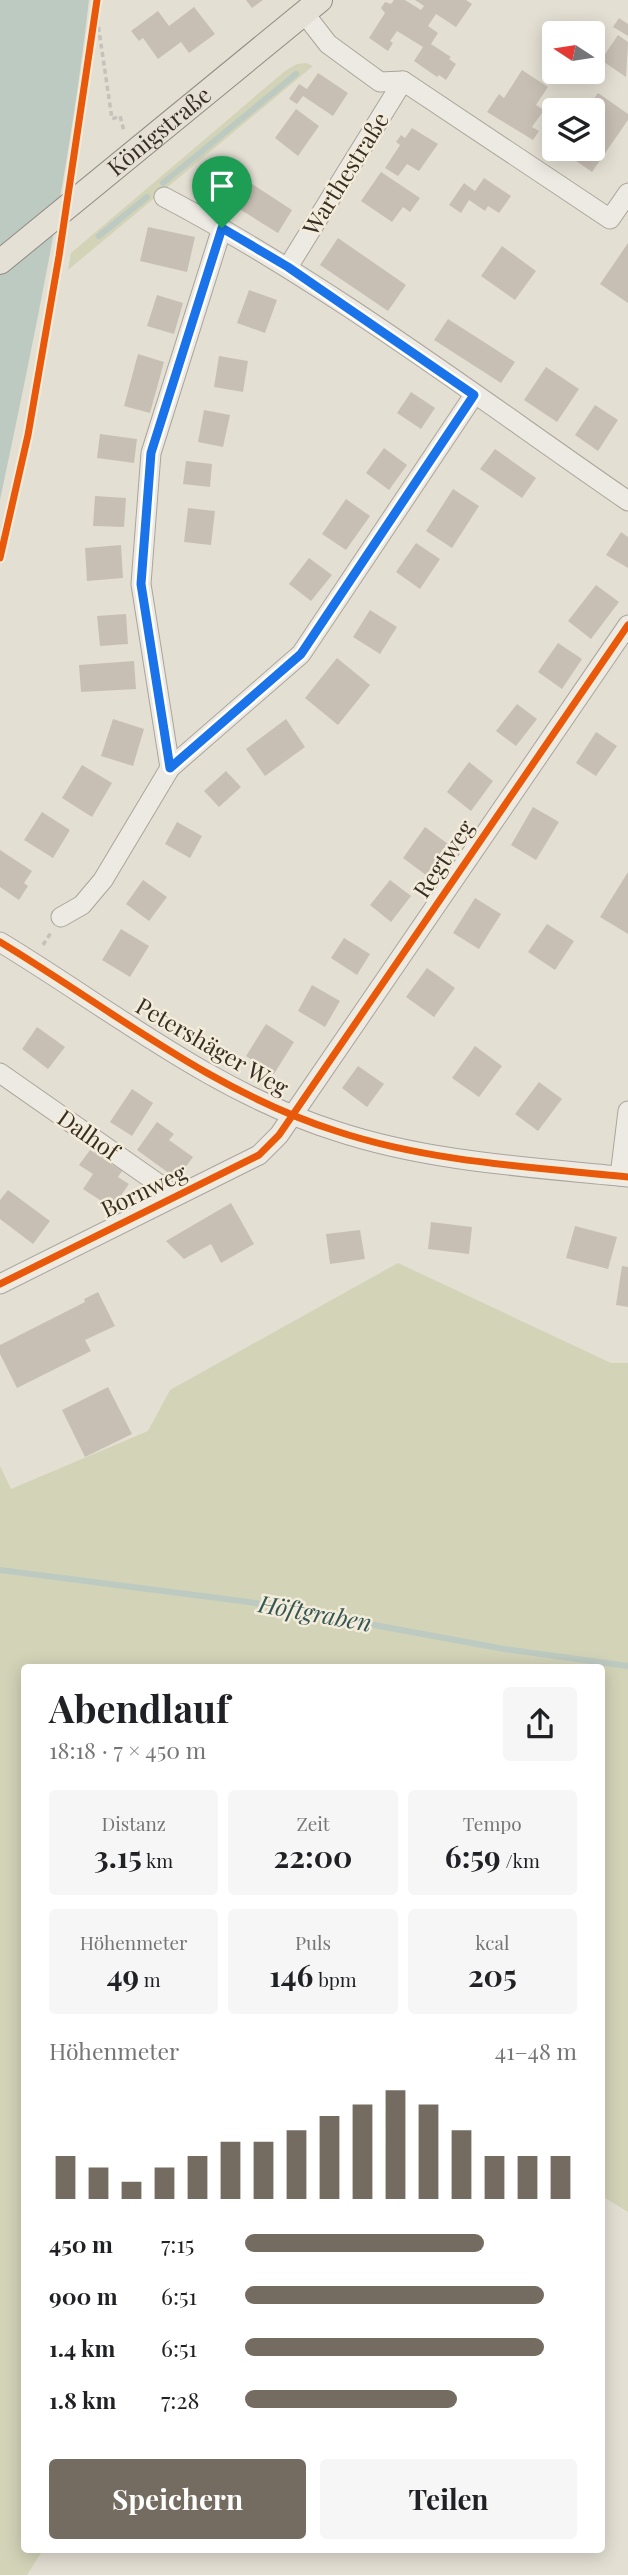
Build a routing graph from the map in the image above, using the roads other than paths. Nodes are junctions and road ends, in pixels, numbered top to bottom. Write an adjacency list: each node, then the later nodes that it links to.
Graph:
1 (312, 7): 2 (street, Warthestraße); 6 (main road, Königstraße)
2 (403, 81): 3 (street, Warthestraße); 7 (street, Warthestraße)
3 (628, 193)
4 (164, 197): 5 (street)
5 (222, 228): 7 (street); 11 (street)
6 (0, 262)
7 (288, 267): 8 (street)
8 (474, 395): 9 (street); 11 (street)
9 (628, 501)
10 (628, 625): 16 (street, Regtweg)
11 (170, 768): 12 (street)
12 (61, 917)
13 (0, 942): 16 (street, Petershäger Weg)
14 (0, 1073): 18 (street, Dalhof)
15 (628, 1111): 17 (street)
16 (293, 1115): 17 (street, Petershäger Weg); 18 (street, Bornweg)
17 (624, 1176)
18 (176, 1196): 19 (street, Bornweg)
19 (0, 1284)

